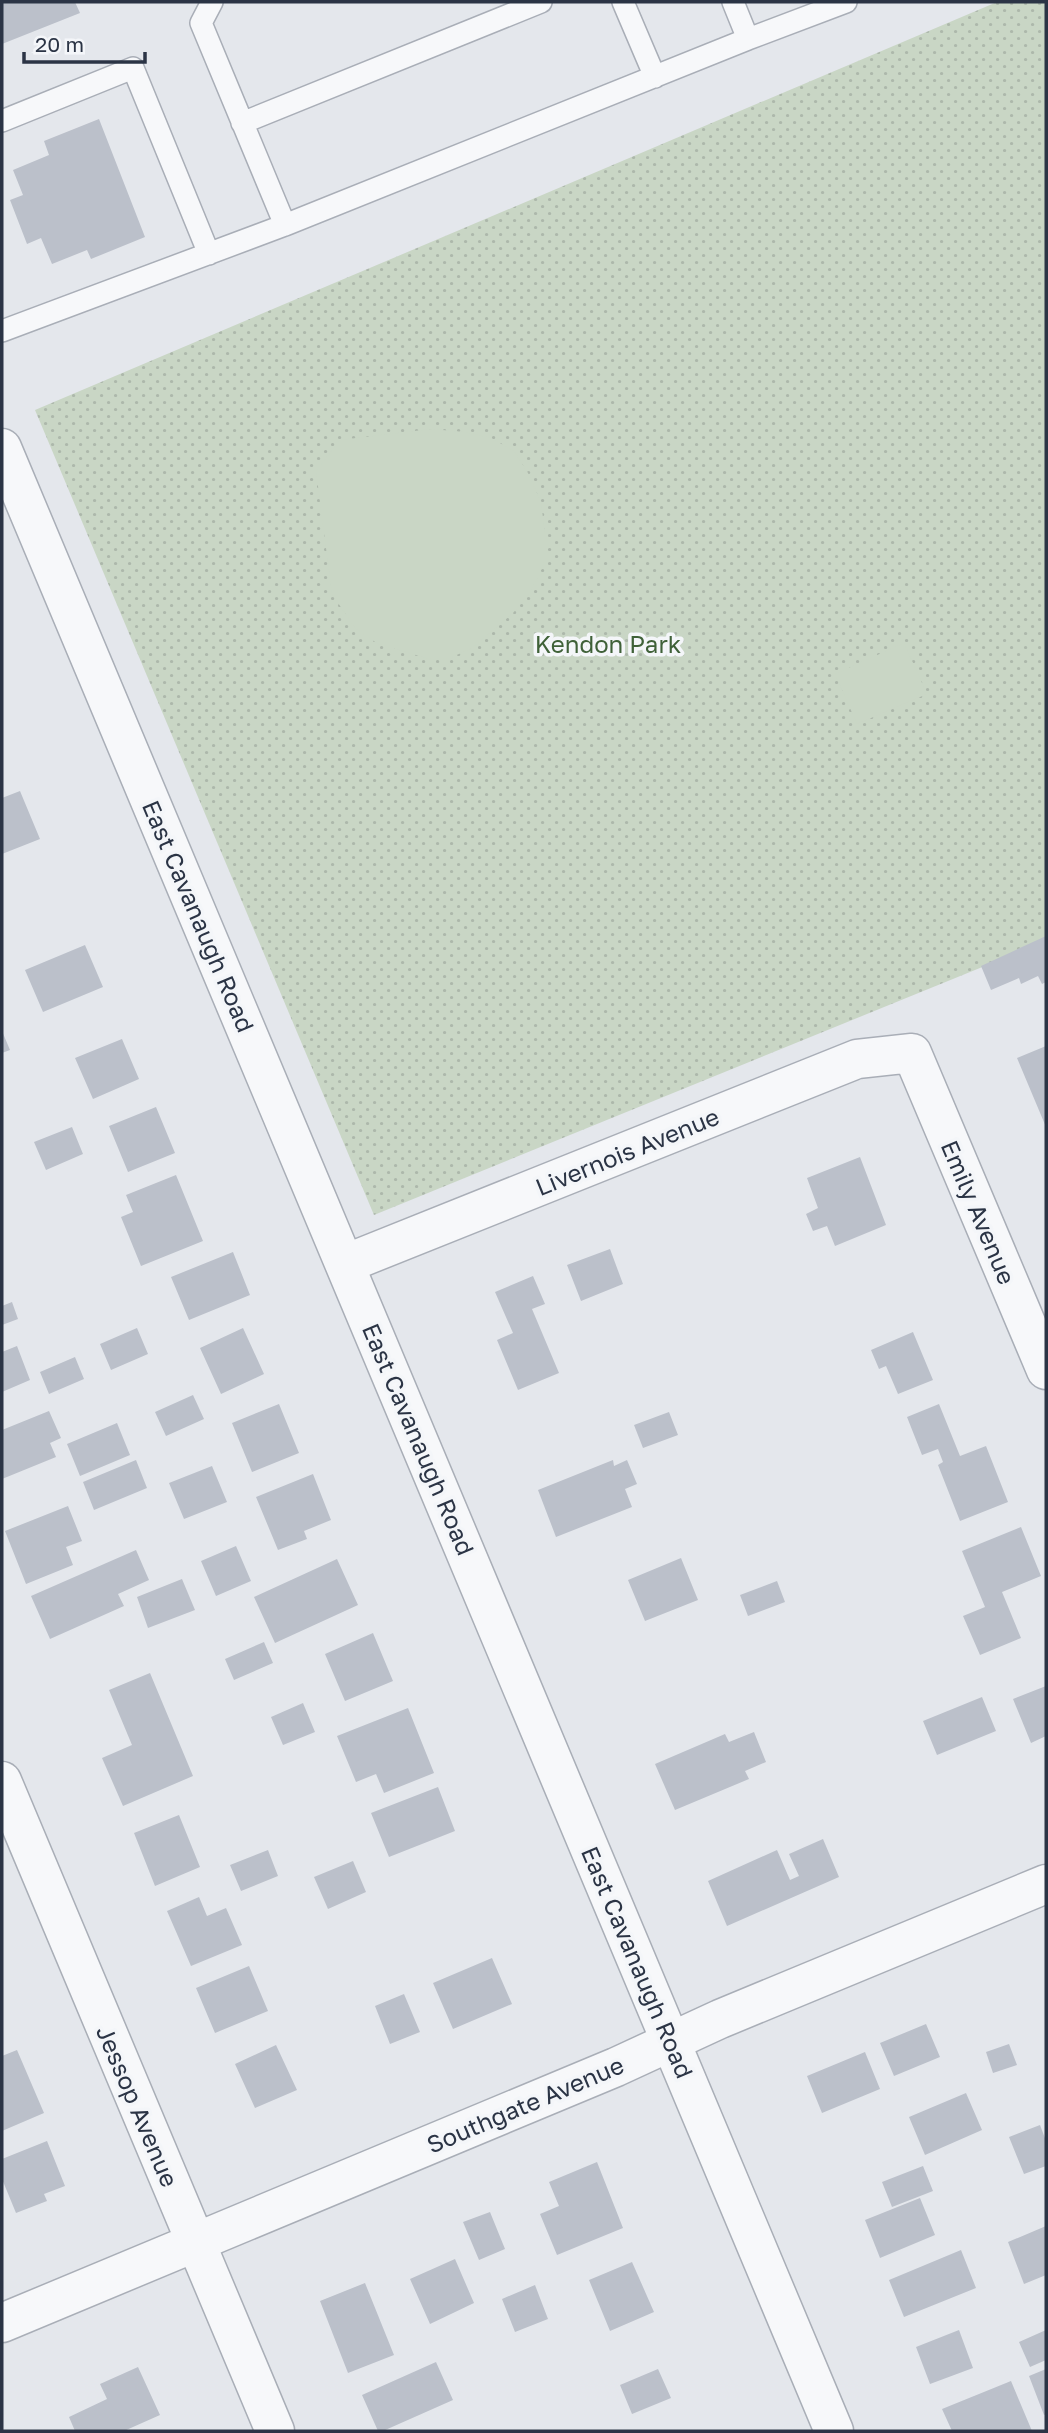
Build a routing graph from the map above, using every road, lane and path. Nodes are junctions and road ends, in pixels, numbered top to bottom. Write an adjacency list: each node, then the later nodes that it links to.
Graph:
1 (212, 2): 9 (lane)
2 (541, 2): 9 (lane)
3 (623, 2): 7 (lane)
4 (733, 2): 6 (lane)
5 (846, 2): 6 (lane)
6 (748, 39): 7 (lane)
7 (655, 77): 10 (lane)
8 (2, 121): 11 (lane)
9 (242, 123): 10 (lane)
10 (285, 225): 11 (lane)
11 (209, 254): 12 (lane)
12 (2, 331)
13 (2, 448): 15 (street, East Cavanaugh Road)
14 (912, 1053): 15 (street, Livernois Avenue); 16 (street, Emily Avenue)
15 (345, 1264): 19 (street, East Cavanaugh Road)
16 (1046, 1370)
17 (2, 1781): 20 (street, Jessop Avenue)
18 (1046, 1884): 19 (street, Southgate Avenue)
19 (672, 2041): 20 (street, Southgate Avenue); 23 (street, East Cavanaugh Road)
20 (195, 2242): 21 (street, Southgate Avenue); 22 (street, Jessop Avenue)
21 (2, 2323)
22 (275, 2431)
23 (834, 2431)

